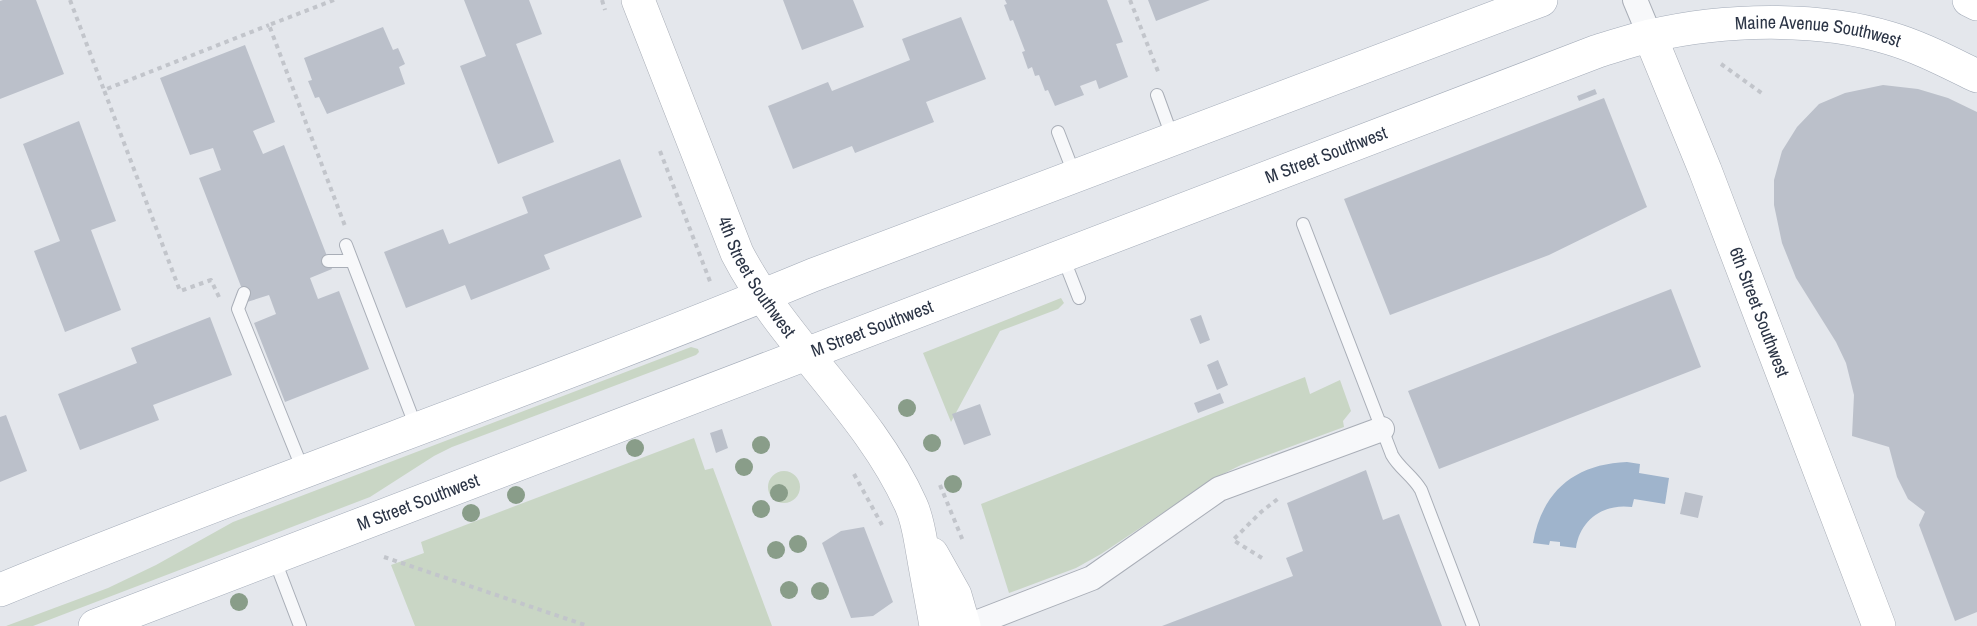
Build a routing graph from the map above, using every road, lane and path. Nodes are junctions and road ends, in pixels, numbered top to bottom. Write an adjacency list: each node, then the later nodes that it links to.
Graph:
1 (70, 0): 14 (path)
2 (334, 0): 9 (path)
3 (638, 0): 27 (main road, 4th Street Southwest)
4 (1130, 0): 13 (path)
5 (1541, 0): 18 (main road)
6 (1635, 0): 10 (street, 6th Street Southwest)
7 (1969, 0): 8 (main road)
8 (1977, 4)
9 (269, 25): 14 (path); 21 (path)
10 (1650, 36): 12 (main road, Maine Avenue Southwest); 23 (main road, M Street Southwest); 48 (main road, 6th Street Southwest)
11 (1721, 64): 15 (path)
12 (1977, 76)
13 (1163, 82)
14 (104, 90): 29 (path)
15 (1763, 94)
16 (1157, 95): 18 (lane)
17 (1059, 132): 19 (lane)
18 (1174, 140): 19 (main road)
19 (1075, 177): 27 (main road)
20 (1303, 224): 32 (lane)
21 (345, 227)
22 (346, 245): 25 (lane)
23 (1062, 256): 28 (lane); 30 (main road, M Street Southwest)
24 (328, 261): 25 (lane)
25 (352, 261): 31 (lane)
26 (244, 293): 34 (lane)
27 (762, 297): 30 (main road, 4th Street Southwest); 31 (main road)
28 (1078, 298)
29 (221, 302)
30 (806, 354): 37 (main road, 4th Street Southwest); 38 (main road, M Street Southwest)
31 (416, 428): 34 (main road)
32 (1382, 429): 46 (street); 47 (lane)
33 (849, 465): 36 (path)
34 (304, 471): 41 (main road)
35 (1280, 497): 40 (path)
36 (882, 526)
37 (918, 527): 45 (main road, 4th Street Southwest); 46 (main road, 4th Street Southwest)
38 (274, 557): 42 (main road, M Street Southwest); 43 (lane)
39 (384, 557): 44 (path)
40 (1262, 558)
41 (0, 590)
42 (95, 626)
43 (300, 626)
44 (588, 626)
45 (936, 626)
46 (966, 626)
47 (1473, 626)
48 (1879, 626)

